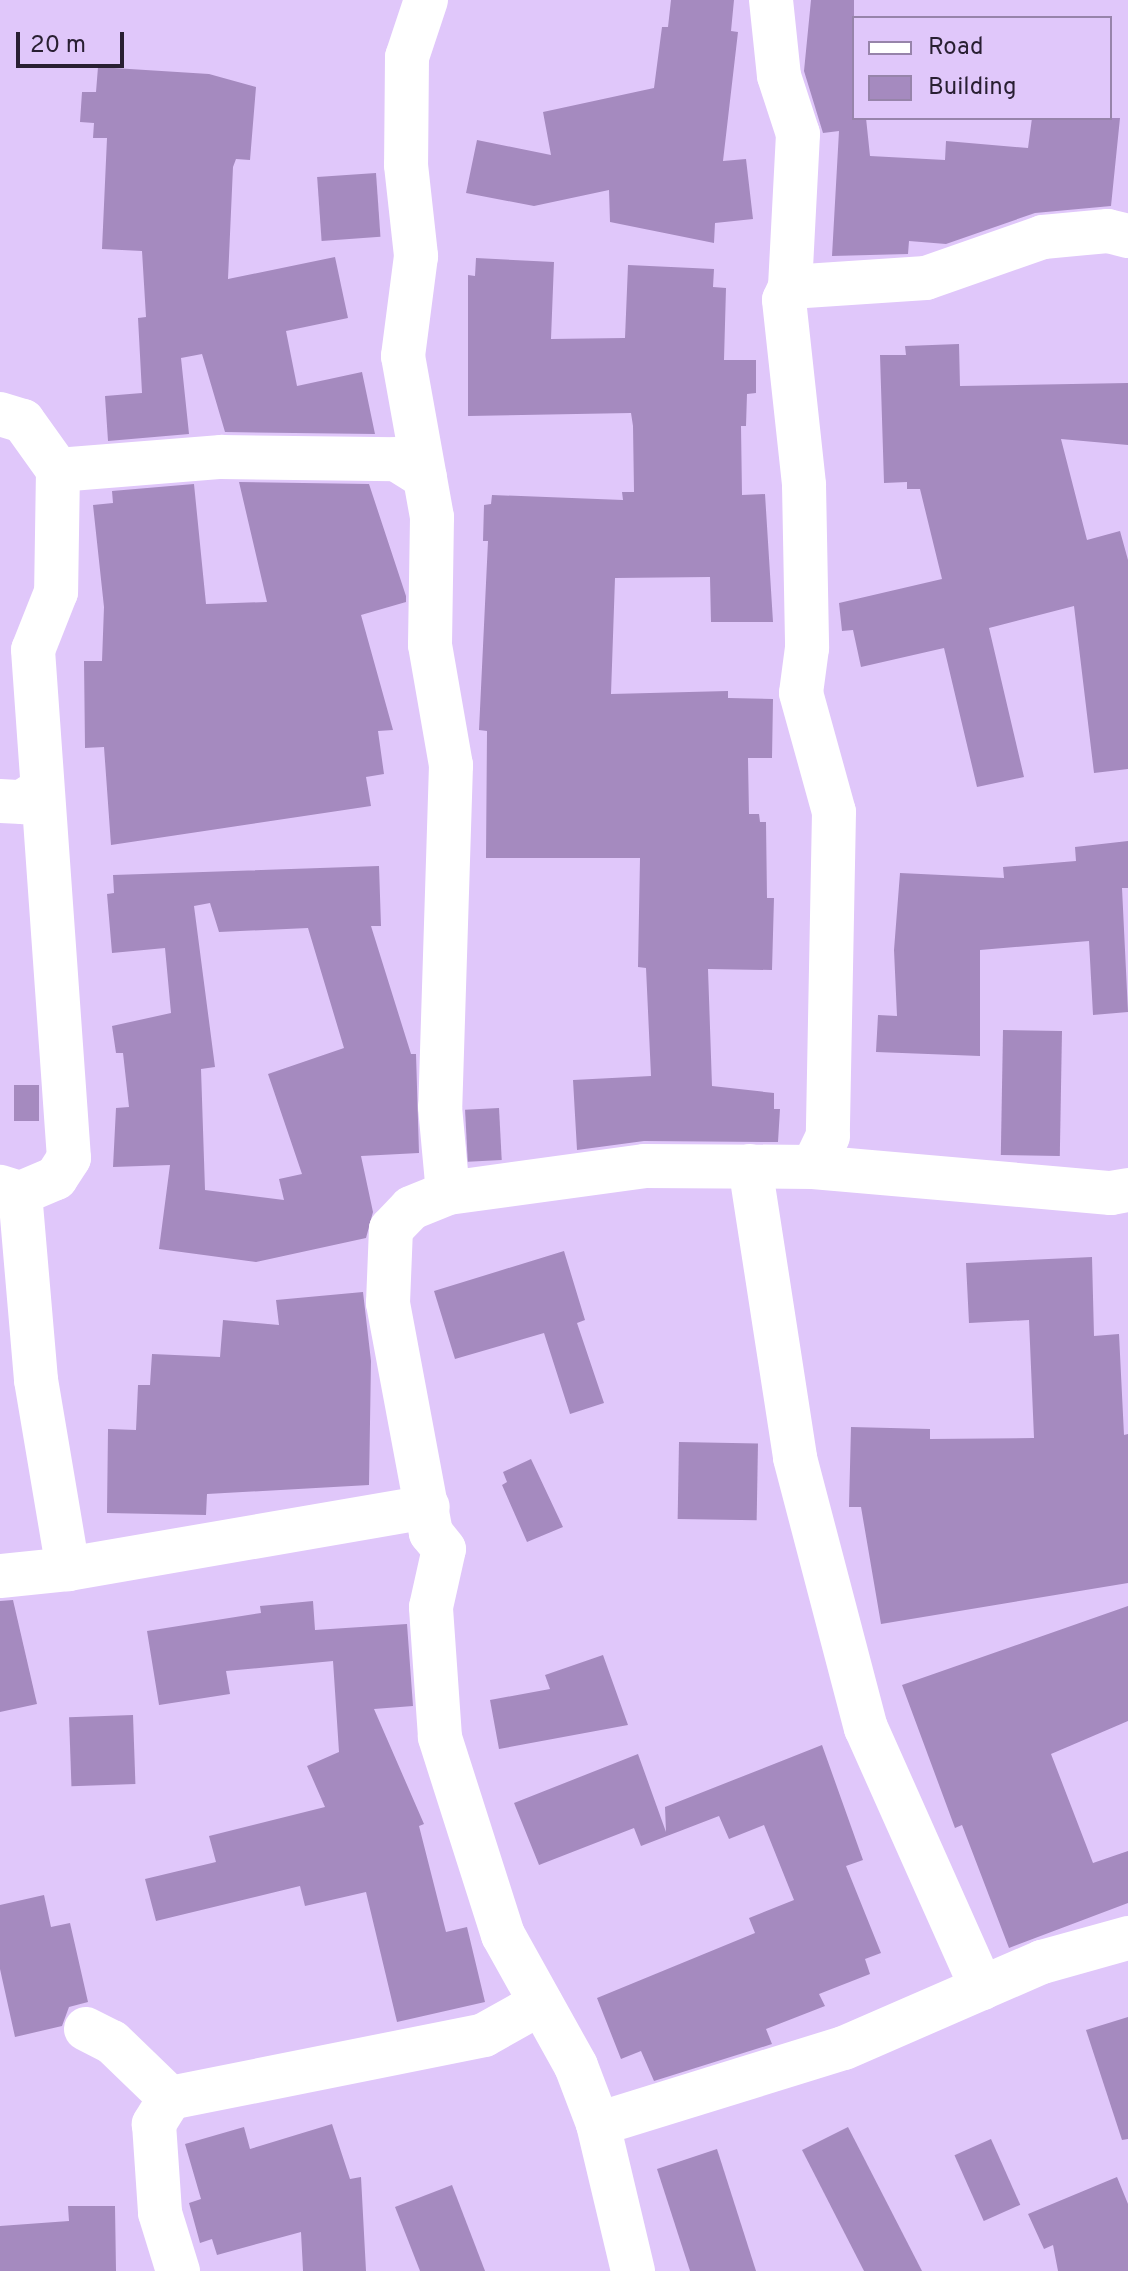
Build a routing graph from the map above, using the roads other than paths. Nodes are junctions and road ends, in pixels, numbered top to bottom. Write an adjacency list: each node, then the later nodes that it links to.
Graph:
1 (426, 0): 7 (street)
2 (771, 0): 4 (street)
3 (1128, 236): 4 (street)
4 (790, 287): 11 (street)
5 (0, 414): 6 (street)
6 (58, 470): 7 (street); 8 (street)
7 (425, 477): 13 (street)
8 (42, 789): 9 (street); 12 (street)
9 (0, 801)
10 (750, 1166): 11 (street); 13 (street); 19 (street)
11 (813, 1167): 14 (street)
12 (10, 1190): 16 (street)
13 (448, 1193): 15 (street)
14 (1122, 1199)
15 (428, 1507): 16 (street); 20 (street)
16 (68, 1569): 17 (street)
17 (0, 1576)
18 (1128, 1938): 19 (street)
19 (982, 1988): 23 (street)
20 (541, 2003): 22 (street); 23 (street)
21 (86, 2029): 22 (street)
22 (170, 2098): 24 (street)
23 (598, 2124): 25 (street)
24 (178, 2271)
25 (633, 2271)

